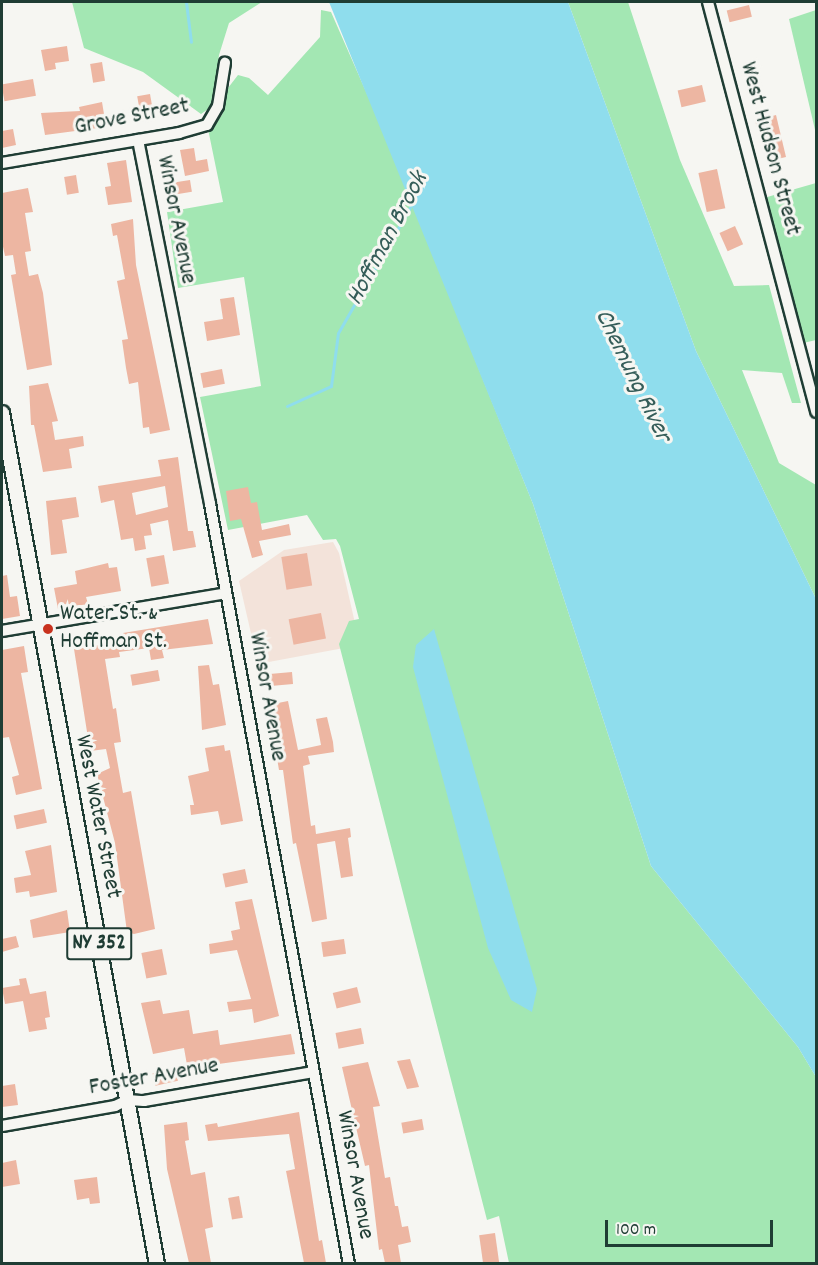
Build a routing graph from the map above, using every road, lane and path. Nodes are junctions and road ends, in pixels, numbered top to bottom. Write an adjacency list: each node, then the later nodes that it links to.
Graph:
1 (708, 2): 5 (street, West Hudson Street)
2 (225, 63): 3 (street, Grove Street)
3 (138, 140): 4 (street, Grove Street); 7 (street, Winsor Avenue)
4 (2, 163)
5 (816, 412)
6 (2, 413): 8 (main road, West Water Street / NY 352)
7 (226, 593): 8 (street); 10 (street, Winsor Avenue)
8 (38, 624): 9 (street); 11 (main road, West Water Street / NY 352)
9 (2, 631)
10 (314, 1072): 11 (street, Foster Avenue); 14 (street, Winsor Avenue)
11 (128, 1100): 12 (street, Foster Avenue); 13 (main road, West Water Street / NY 352)
12 (2, 1126)
13 (157, 1263)
14 (349, 1263)

